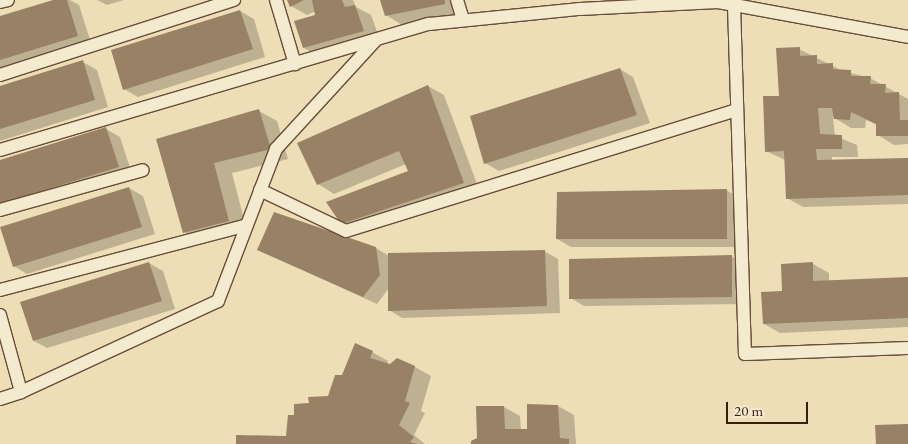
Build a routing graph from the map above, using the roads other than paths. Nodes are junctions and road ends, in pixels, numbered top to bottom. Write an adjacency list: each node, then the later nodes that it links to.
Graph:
1 (8, 0): 5 (lane)
2 (234, 0): 11 (lane)
3 (276, 0): 10 (lane)
4 (457, 0): 7 (lane)
5 (0, 2)
6 (734, 5): 7 (lane); 8 (lane); 12 (lane)
7 (463, 20): 9 (lane)
8 (908, 37)
9 (376, 39): 10 (lane); 15 (lane)
10 (295, 64): 13 (lane)
11 (0, 75)
12 (737, 110): 15 (lane); 20 (lane)
13 (0, 150)
14 (142, 170): 16 (lane)
15 (260, 190): 17 (lane)
16 (0, 210)
17 (247, 225): 18 (lane); 21 (lane)
18 (0, 290)
19 (0, 315): 21 (lane)
20 (908, 348)
21 (21, 392): 22 (lane)
22 (0, 398)

